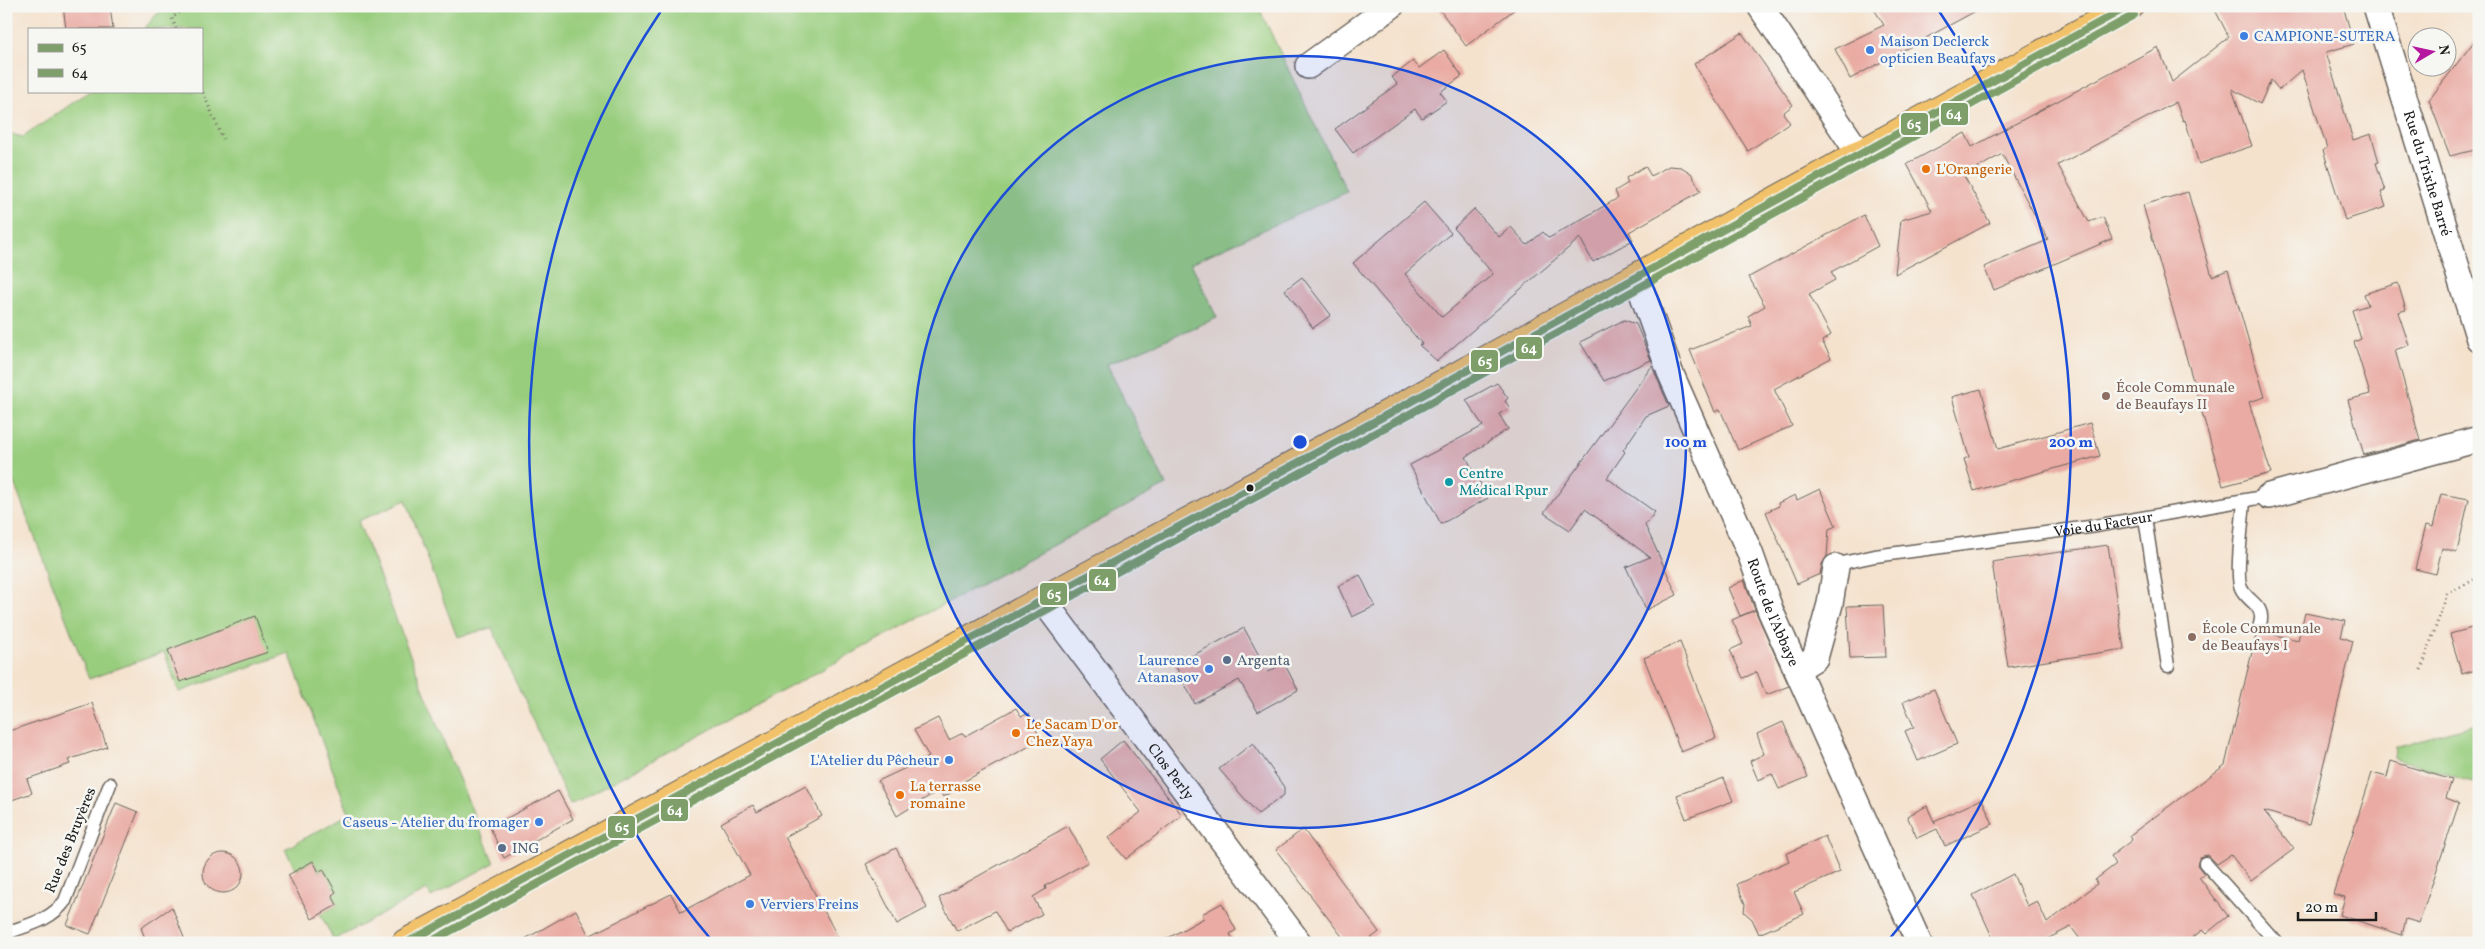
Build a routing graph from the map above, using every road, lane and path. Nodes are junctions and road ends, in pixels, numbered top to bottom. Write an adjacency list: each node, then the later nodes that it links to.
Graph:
1 (188, 6): 6 (path)
2 (1391, 6): 7 (street)
3 (1760, 6): 10 (street)
4 (2129, 6): 10 (main road)
5 (2376, 6): 12 (street, Rue du Trixhe Barré)
6 (176, 28)
7 (1308, 66)
8 (202, 90): 9 (path)
9 (223, 140)
10 (1860, 154): 11 (main road)
11 (1637, 278): 19 (main road); 22 (street, Route de l'Abbaye)
12 (2479, 339)
13 (2479, 439): 14 (street, Voie du Facteur)
14 (2269, 496): 15 (lane, Voie du Facteur)
15 (2244, 501): 16 (lane, Voie du Facteur); 20 (lane)
16 (2145, 518): 17 (lane, Voie du Facteur); 21 (lane)
17 (1836, 568): 22 (street, Voie du Facteur)
18 (2479, 578): 23 (path)
19 (1043, 600): 27 (main road); 28 (street, Clos Perly)
20 (2260, 624)
21 (2168, 666)
22 (1797, 669): 29 (street, Route de l'Abbaye)
23 (2421, 670)
24 (110, 784): 26 (lane, Rue des Bruyères)
25 (2205, 862): 30 (lane)
26 (6, 933)
27 (406, 943)
28 (1299, 943)
29 (1919, 943)
30 (2276, 943)

